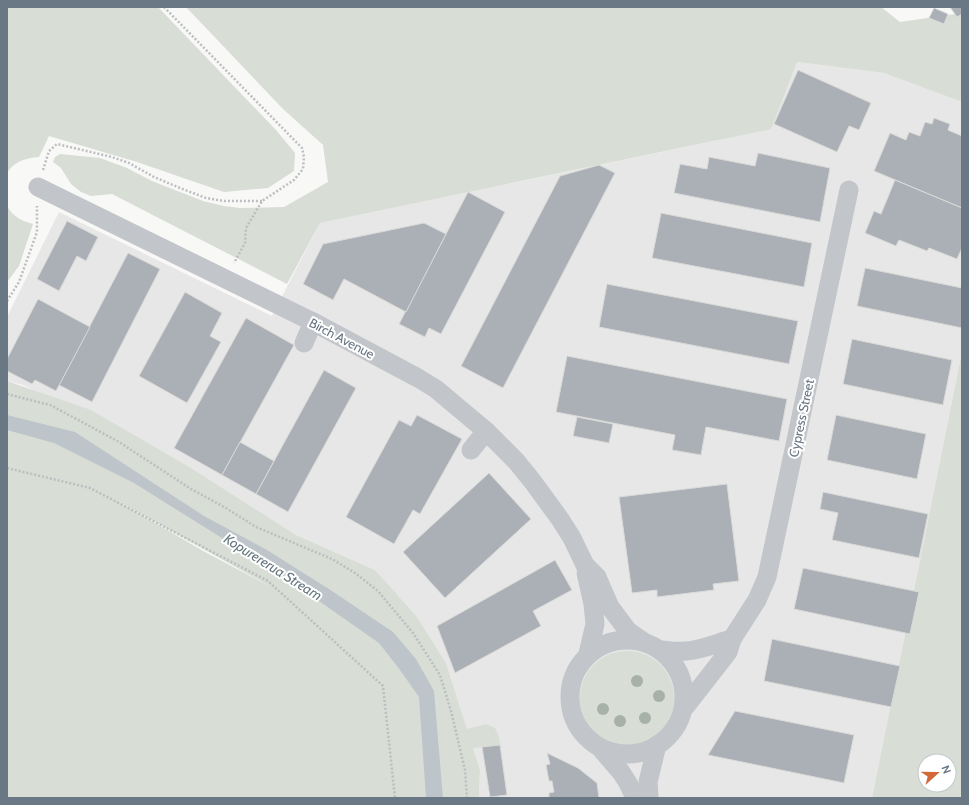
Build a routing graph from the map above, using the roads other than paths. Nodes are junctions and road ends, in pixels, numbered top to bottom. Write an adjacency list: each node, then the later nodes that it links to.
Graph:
1 (38, 187): 3 (street, Birch Avenue)
2 (849, 190): 8 (street, Cypress Street)
3 (314, 322): 4 (street); 5 (street, Birch Avenue)
4 (304, 343)
5 (486, 431): 6 (street); 7 (street, Birch Avenue)
6 (471, 450)
7 (585, 565): 9 (street, Birch Avenue); 11 (street, Birch Avenue)
8 (732, 639): 10 (street); 12 (street, Cypress Street)
9 (644, 642): 10 (street); 11 (street)
10 (661, 650): 12 (street)
11 (588, 654): 14 (street)
12 (686, 706): 13 (street)
13 (657, 745): 14 (street); 16 (street)
14 (602, 750): 15 (street)
15 (635, 798)
16 (648, 798)

